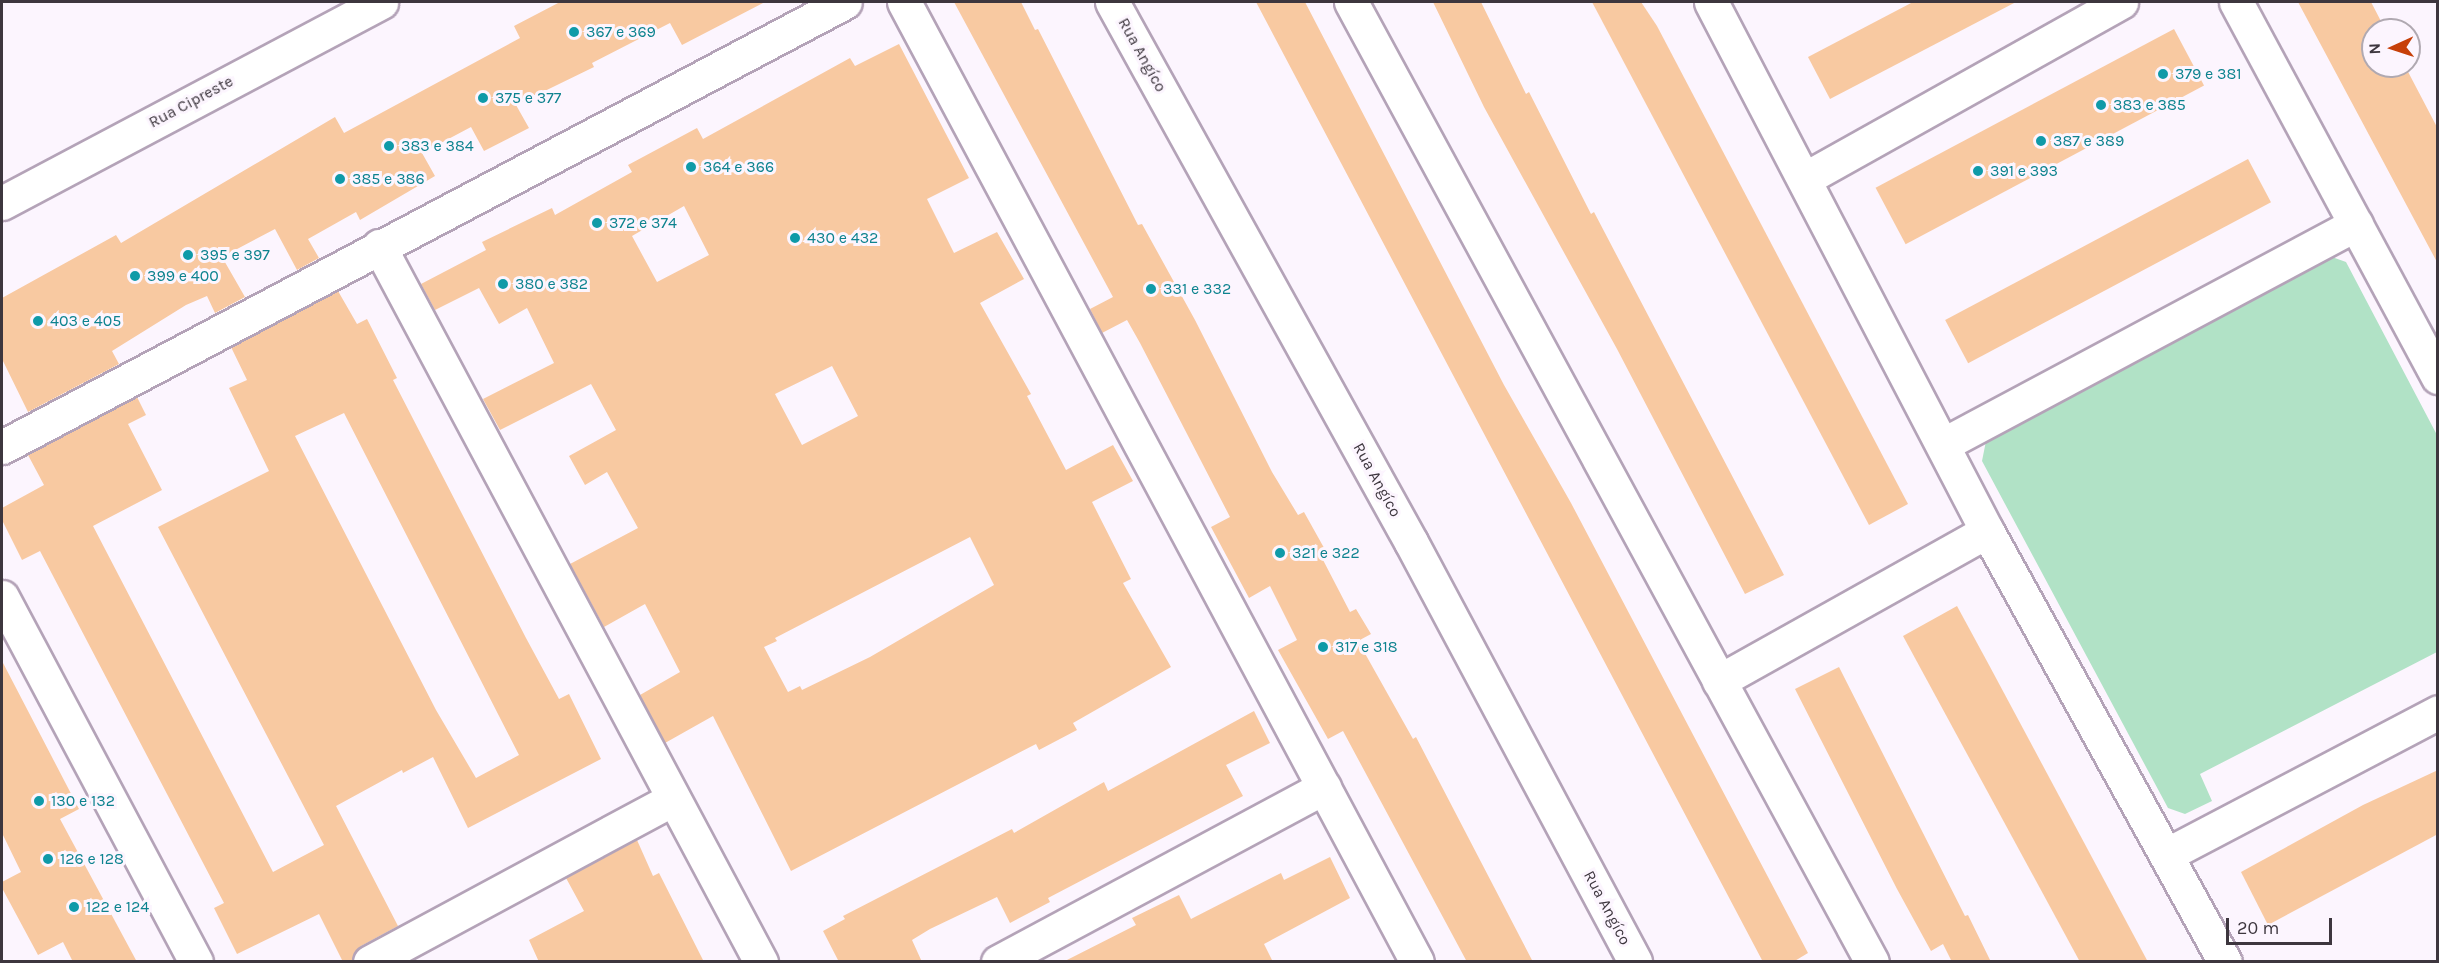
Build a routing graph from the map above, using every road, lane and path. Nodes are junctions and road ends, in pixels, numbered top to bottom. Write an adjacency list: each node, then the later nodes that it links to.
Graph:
1 (381, 2): 10 (street, Rua Cipreste)
2 (845, 2): 12 (street)
3 (904, 2): 20 (street)
4 (1113, 2): 28 (street, Rua Angíco)
5 (1351, 2): 18 (street)
6 (1712, 2): 9 (street)
7 (2121, 2): 9 (street)
8 (2236, 2): 11 (street)
9 (1806, 178): 14 (street)
10 (2, 203)
11 (2356, 224): 13 (street); 14 (street)
12 (379, 246): 15 (street); 21 (street)
13 (2436, 371)
14 (1944, 444): 16 (street)
15 (2, 447)
16 (1987, 531): 18 (street); 22 (street)
17 (2, 597): 23 (street)
18 (1719, 681): 29 (street)
19 (2438, 712): 22 (street)
20 (1324, 787): 26 (street); 27 (street)
21 (673, 799): 24 (street); 25 (street)
22 (2168, 854): 30 (street)
23 (196, 962)
24 (370, 962)
25 (761, 962)
26 (998, 962)
27 (1417, 962)
28 (1635, 962)
29 (1872, 962)
30 (2225, 962)

